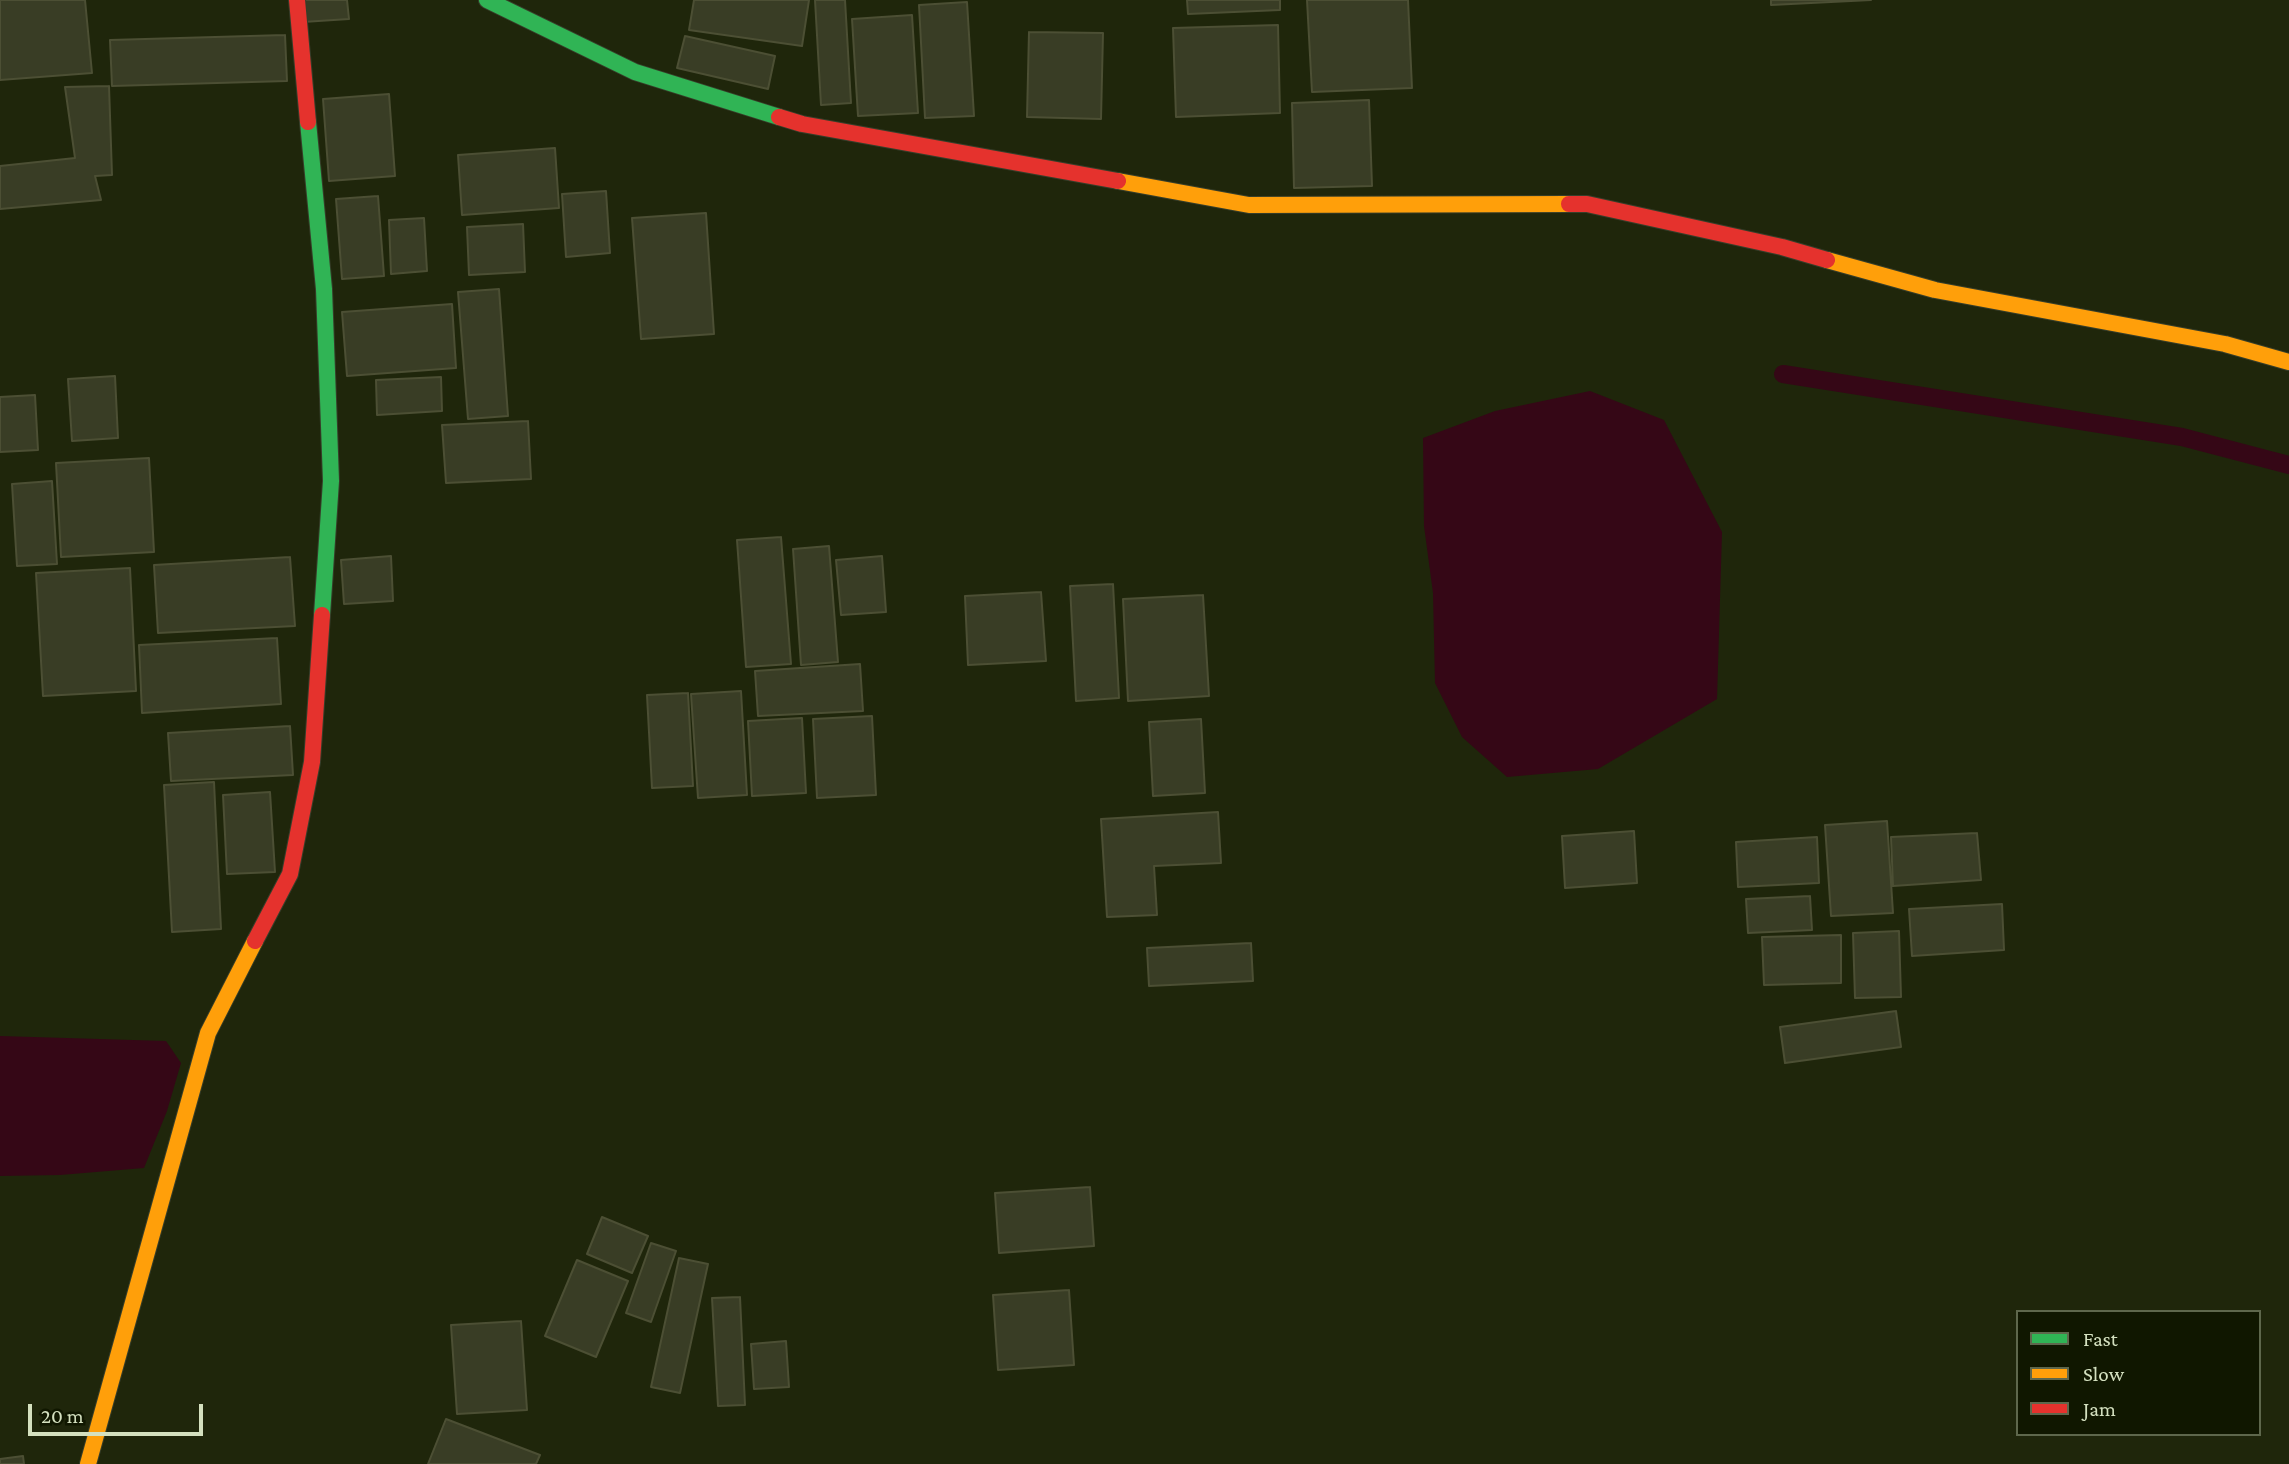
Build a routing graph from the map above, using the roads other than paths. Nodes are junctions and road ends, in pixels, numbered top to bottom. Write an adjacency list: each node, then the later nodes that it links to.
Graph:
1 (297, 0): 4 (street)
2 (487, 0): 3 (street)
3 (2289, 362)
4 (88, 1464)

